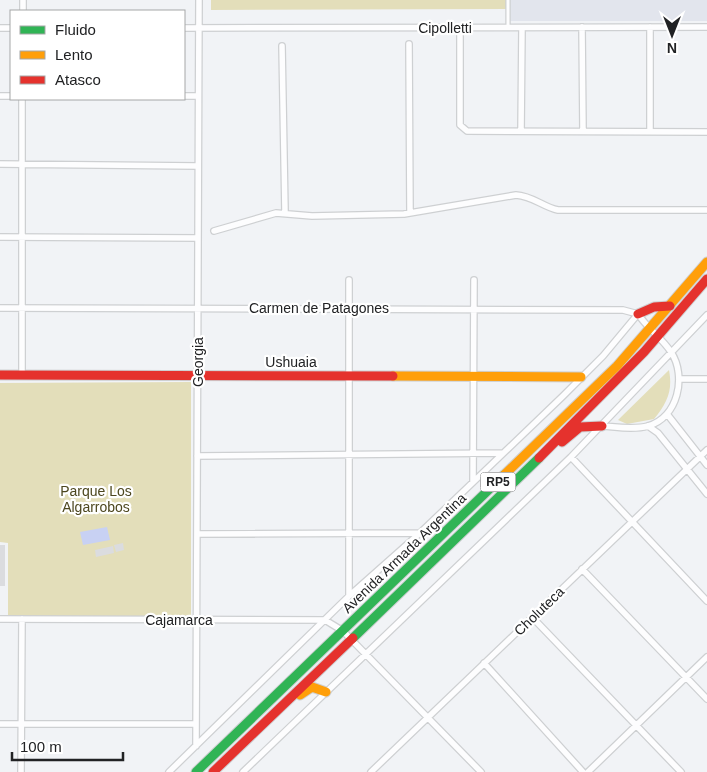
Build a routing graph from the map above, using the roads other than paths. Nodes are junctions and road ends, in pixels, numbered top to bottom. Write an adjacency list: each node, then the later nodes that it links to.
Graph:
1 (198, 0): 7 (street, Georgia)
2 (508, 0): 9 (lane)
3 (582, 27): 4 (street, Cipolletti); 10 (street, Cipolletti); 17 (street)
4 (650, 27): 5 (street, Cipolletti); 18 (street)
5 (707, 27)
6 (185, 28): 7 (street, Cipolletti)
7 (198, 28): 8 (street, Cipolletti); 14 (street, Georgia)
8 (460, 28): 9 (street, Cipolletti); 16 (street)
9 (508, 28): 10 (street, Cipolletti)
10 (522, 28): 16 (street)
11 (409, 44): 25 (street)
12 (282, 46): 24 (street)
13 (185, 96): 14 (street)
14 (198, 96): 22 (street, Georgia)
15 (22, 100): 21 (street)
16 (521, 131): 17 (street)
17 (583, 132): 18 (street)
18 (650, 132): 19 (street)
19 (707, 132)
20 (0, 164): 21 (street)
21 (22, 164): 22 (street); 28 (street)
22 (197, 166): 29 (street, Georgia)
23 (707, 210): 25 (street)
24 (285, 212): 25 (street); 26 (street)
25 (410, 213)
26 (214, 231)
27 (0, 237): 28 (street)
28 (22, 237): 29 (street); 37 (street)
29 (198, 238): 35 (street, Georgia)
30 (707, 262): 34 (main road, Avenida Armada Argentina / RP5)
31 (707, 279): 43 (main road, Avenida Armada Argentina / RP5)
32 (349, 280): 38 (street)
33 (474, 280): 39 (street)
34 (670, 306): 40 (main road); 42 (main road, Avenida Armada Argentina / RP5)
35 (198, 307): 37 (street, Carmen de Patagones); 38 (street, Carmen de Patagones); 47 (street, Georgia)
36 (0, 308): 37 (street, Carmen de Patagones)
37 (23, 308): 46 (street)
38 (350, 308): 39 (street, Carmen de Patagones); 48 (street)
39 (474, 309): 40 (street, Carmen de Patagones); 49 (street)
40 (638, 314): 42 (street); 50 (street, Avenida Armada Argentina)
41 (707, 315): 44 (street)
42 (650, 330): 43 (street); 80 (main road, Avenida Armada Argentina / RP5)
43 (658, 337): 44 (street); 65 (main road, Avenida Armada Argentina / RP5)
44 (672, 353): 51 (street); 54 (street)
45 (0, 376): 46 (main road, Ushuaia)
46 (22, 376): 47 (main road, Ushuaia)
47 (198, 376): 48 (main road, Ushuaia); 60 (street, Georgia)
48 (349, 376): 49 (main road, Ushuaia); 59 (street)
49 (473, 376): 50 (main road, Ushuaia); 58 (street)
50 (581, 377): 57 (street, Avenida Armada Argentina)
51 (679, 379): 52 (street); 53 (street)
52 (707, 379)
53 (667, 414): 55 (street); 61 (street)
54 (602, 426): 55 (street); 62 (street); 65 (main road)
55 (648, 426): 64 (street)
56 (707, 450): 61 (street, Choluteca)
57 (503, 453): 58 (street); 66 (street, Avenida Armada Argentina)
58 (472, 454): 59 (street); 66 (street)
59 (350, 455): 60 (street); 69 (street)
60 (197, 456): 71 (street, Georgia)
61 (700, 456): 63 (street); 64 (street, Choluteca)
62 (571, 457): 68 (street); 82 (street)
63 (707, 466)
64 (686, 468): 67 (street); 68 (street, Choluteca)
65 (527, 470): 81 (main road, Avenida Armada Argentina / RP5)
66 (473, 482): 70 (street, Avenida Armada Argentina)
67 (707, 494)
68 (632, 521): 72 (street, Choluteca); 74 (street)
69 (350, 533): 70 (street); 71 (street); 73 (street)
70 (420, 533): 73 (street, Avenida Armada Argentina)
71 (197, 534): 78 (street, Georgia)
72 (582, 569): 75 (street, Choluteca); 85 (street)
73 (350, 596): 79 (street, Avenida Armada Argentina)
74 (707, 601)
75 (532, 617): 84 (street, Choluteca); 93 (street)
76 (0, 619): 77 (street, Cajamarca)
77 (22, 619): 78 (street, Cajamarca); 91 (street)
78 (197, 620): 79 (street, Cajamarca); 92 (street, Georgia)
79 (325, 620): 80 (street); 94 (street, Avenida Armada Argentina)
80 (343, 631): 81 (street); 98 (main road, Avenida Armada Argentina / RP5)
81 (351, 639): 82 (street); 88 (main road, Avenida Armada Argentina / RP5)
82 (366, 655): 86 (street); 89 (street)
83 (707, 658): 85 (street)
84 (484, 663): 89 (street, Choluteca); 102 (street)
85 (686, 677): 87 (street); 93 (street)
86 (326, 692): 88 (main road); 100 (street)
87 (707, 699)
88 (275, 713): 99 (main road, Avenida Armada Argentina / RP5)
89 (428, 717): 95 (street, Choluteca); 101 (street)
90 (0, 724): 91 (street)
91 (21, 724): 92 (street); 96 (street)
92 (196, 724): 94 (street, Georgia)
93 (636, 726): 103 (street); 104 (street)
94 (196, 746): 97 (street, Avenida Armada Argentina)
95 (375, 770)
96 (21, 772)
97 (169, 772)
98 (196, 772)
99 (213, 772)
100 (243, 772)
101 (480, 772)
102 (583, 772)
103 (588, 772)
104 (681, 772)

